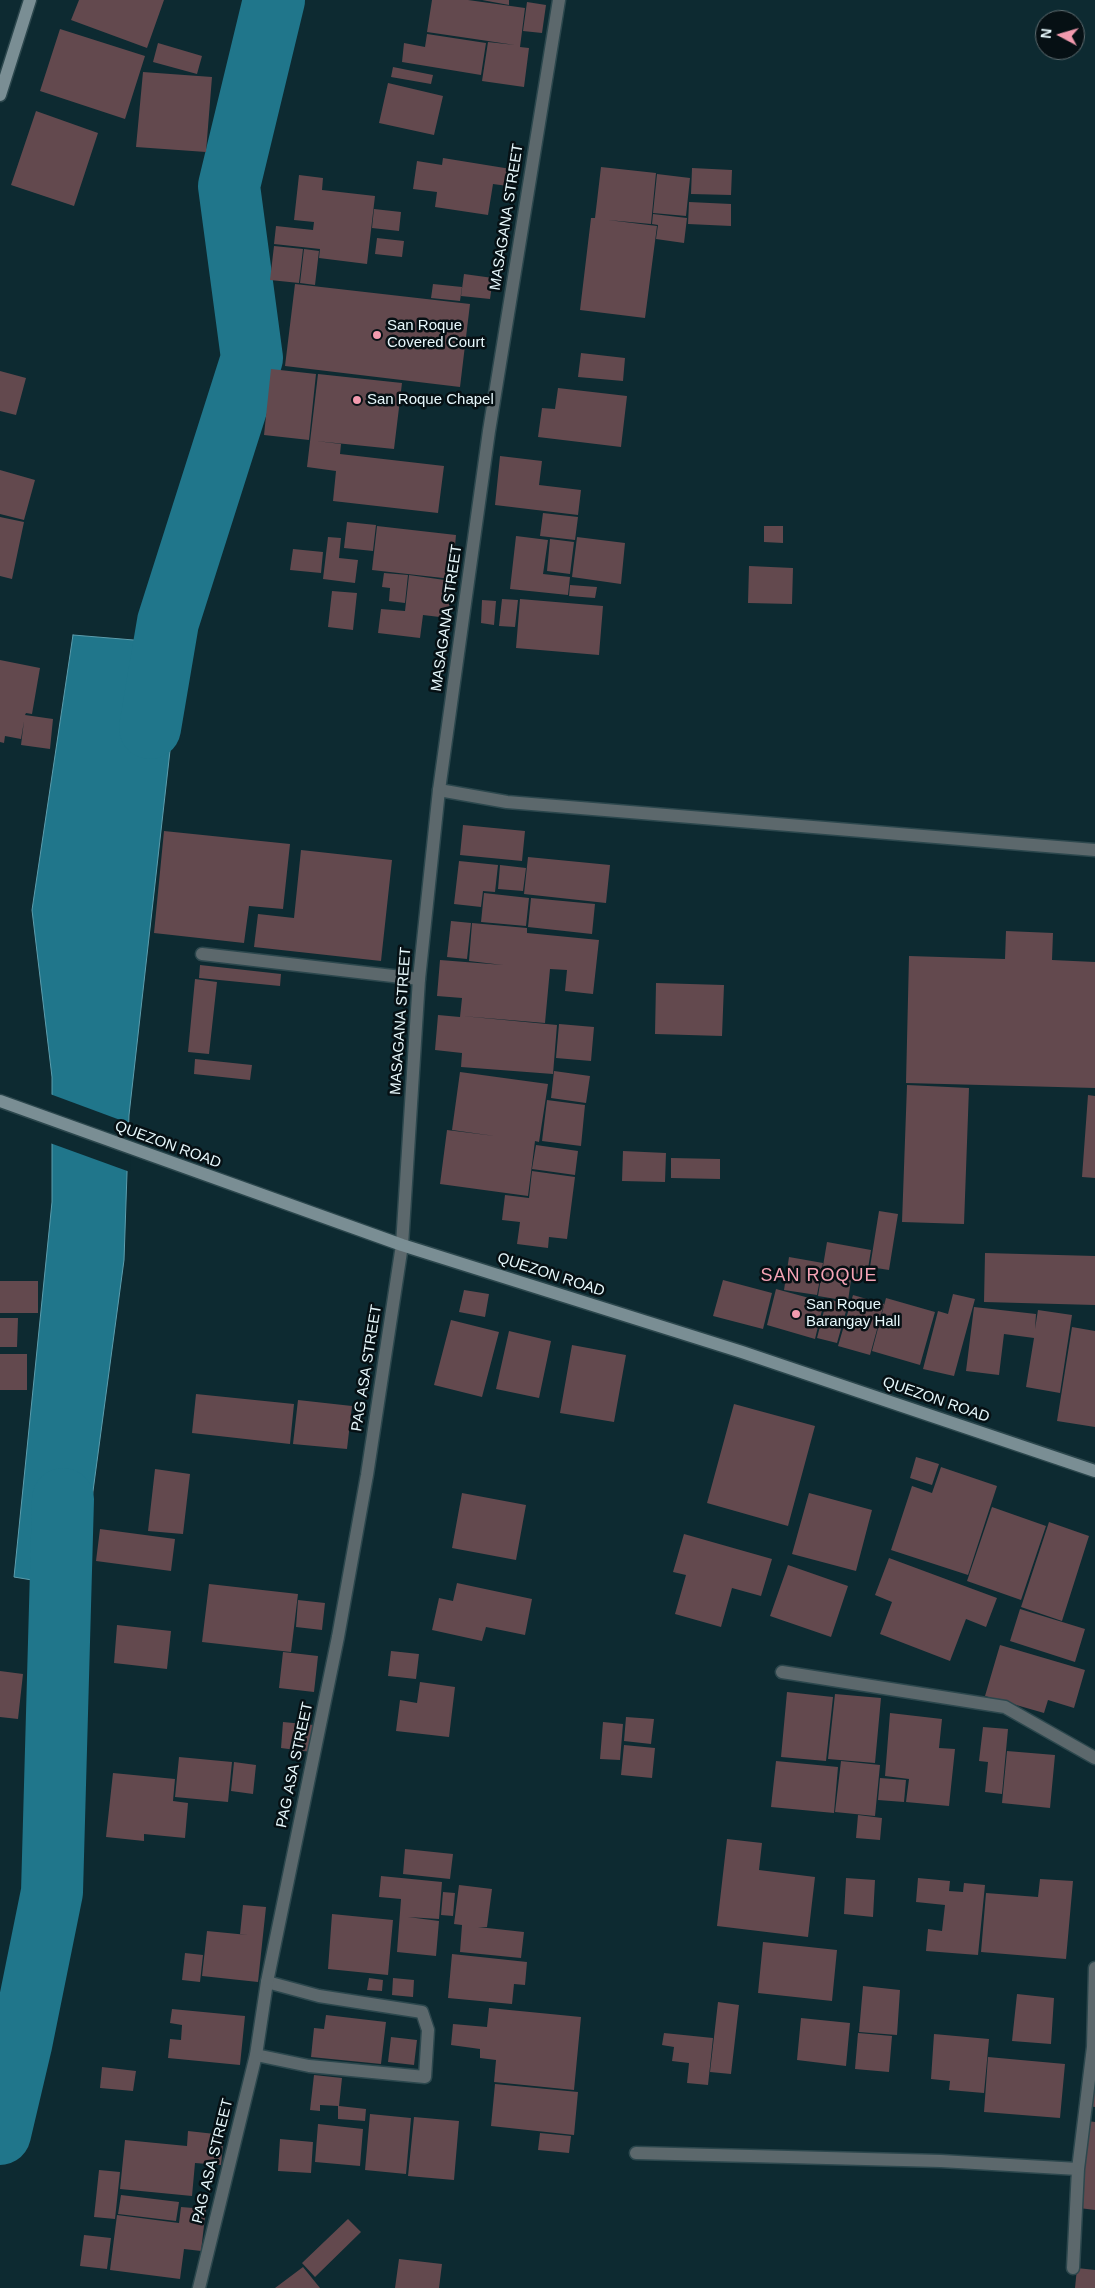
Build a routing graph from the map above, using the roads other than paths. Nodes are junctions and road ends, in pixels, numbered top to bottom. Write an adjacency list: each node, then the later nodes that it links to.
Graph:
1 (30, 0): 3 (main road)
2 (559, 0): 4 (street, MASAGANA STREET)
3 (0, 95)
4 (440, 790): 5 (street); 7 (street, MASAGANA STREET)
5 (1095, 850)
6 (202, 954): 7 (street)
7 (419, 979): 9 (street, MASAGANA STREET)
8 (0, 1101): 9 (main road, QUEZON ROAD)
9 (402, 1245): 10 (main road, QUEZON ROAD); 14 (street, PAG ASA STREET)
10 (1095, 1471)
11 (782, 1672): 12 (street)
12 (1095, 1758)
13 (1095, 1968): 16 (street)
14 (267, 1982): 15 (street, PAG ASA STREET); 15 (street)
15 (256, 2055): 20 (street, PAG ASA STREET)
16 (1090, 2113): 18 (street)
17 (636, 2153): 18 (street)
18 (1078, 2169): 19 (street)
19 (1073, 2268)
20 (199, 2288)

